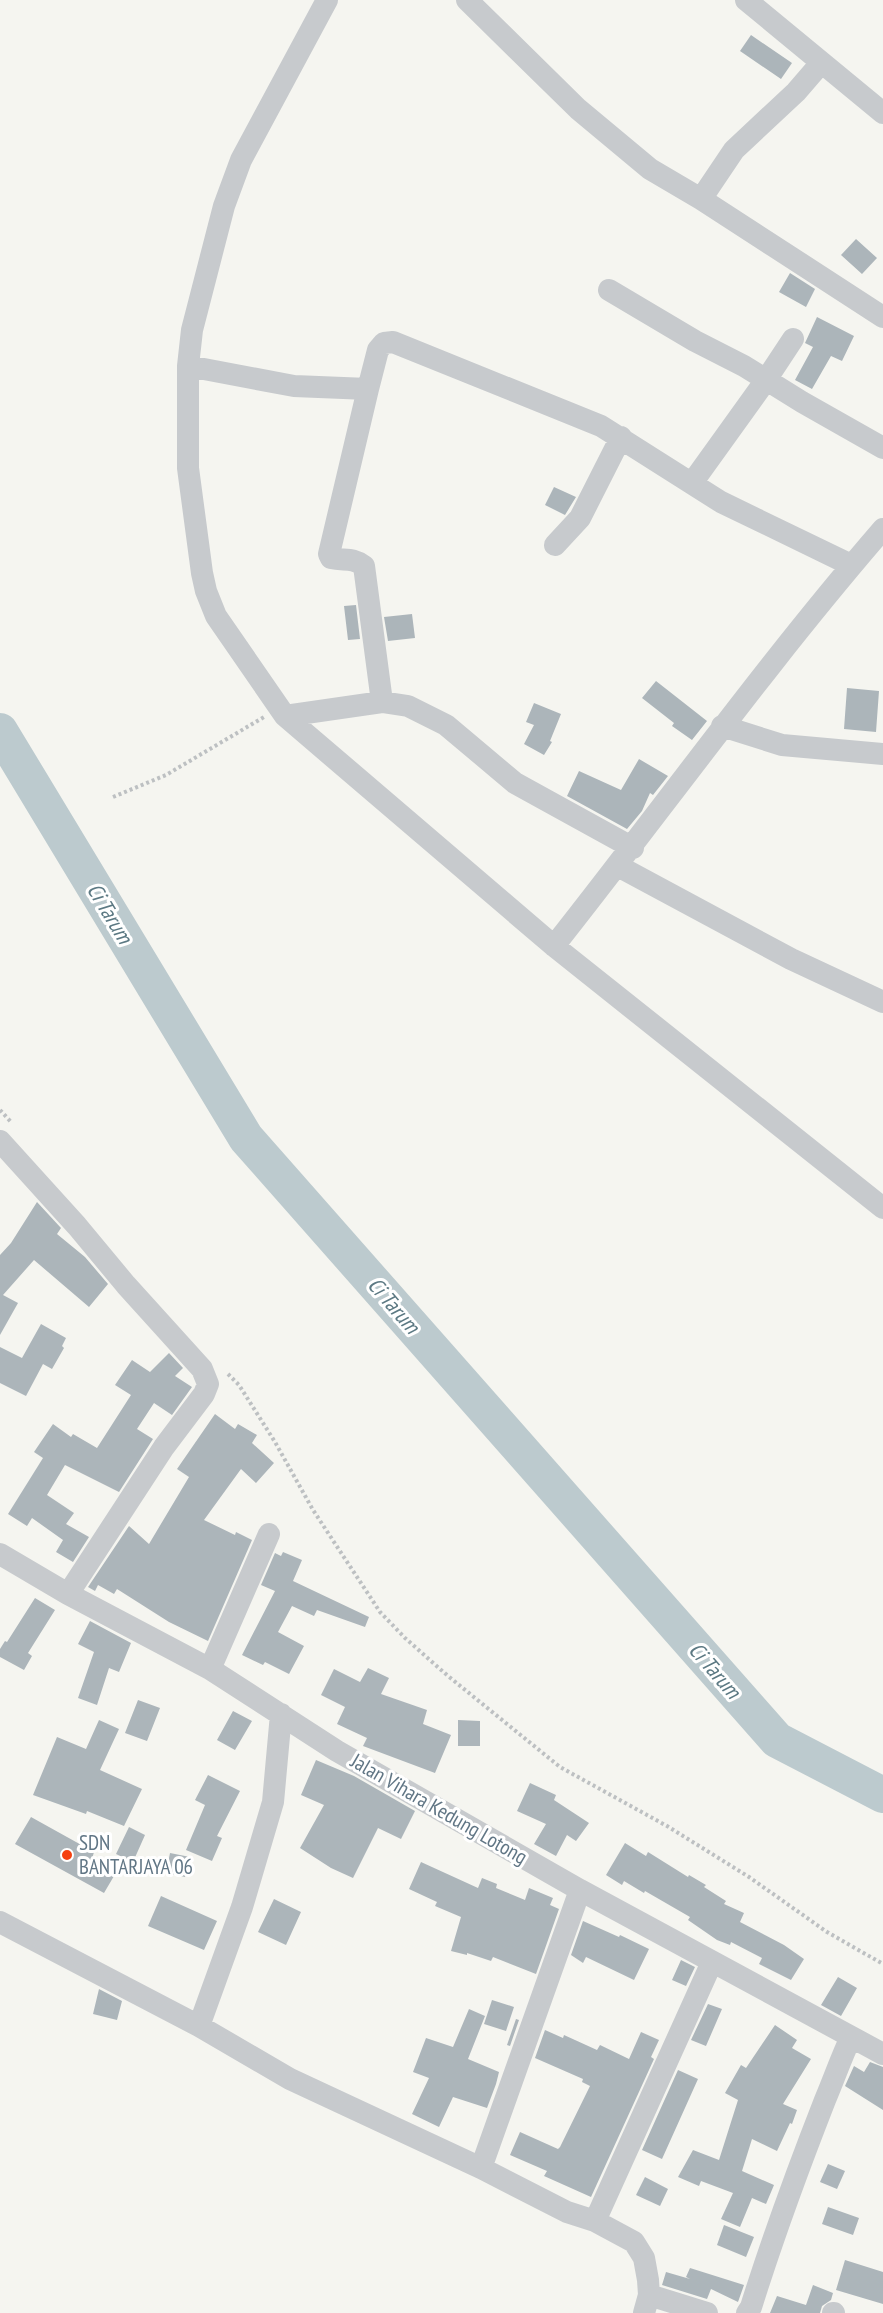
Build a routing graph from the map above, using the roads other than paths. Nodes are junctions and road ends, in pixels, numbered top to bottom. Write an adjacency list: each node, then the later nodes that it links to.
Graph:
1 (327, 0): 10 (street)
2 (467, 0): 6 (street)
3 (746, 0): 4 (street)
4 (821, 63): 5 (street); 6 (street)
5 (883, 113)
6 (701, 199): 8 (street)
7 (609, 290): 11 (street)
8 (883, 317)
9 (792, 339): 11 (street)
10 (188, 366): 12 (street); 20 (street)
11 (766, 380): 14 (street); 15 (street)
12 (368, 389): 13 (street); 19 (street)
13 (621, 437): 15 (street); 17 (street)
14 (883, 448)
15 (692, 483): 18 (street)
16 (883, 529): 18 (street)
17 (555, 545)
18 (851, 565): 21 (street)
19 (382, 702): 20 (street); 23 (street)
20 (283, 712): 25 (street)
21 (722, 726): 22 (street); 23 (street)
22 (883, 754)
23 (633, 848): 24 (street)
24 (618, 866): 25 (street); 26 (street)
25 (554, 946): 28 (street)
26 (883, 1002)
27 (7, 1134): 31 (street)
28 (883, 1208)
29 (269, 1534): 32 (street)
30 (0, 1554): 31 (street, Jalan Vihara Kedung Lotong)
31 (68, 1594): 32 (street, Jalan Vihara Kedung Lotong)
32 (210, 1669): 33 (street, Jalan Vihara Kedung Lotong)
33 (281, 1714): 34 (street, Jalan Vihara Kedung Lotong); 37 (street)
34 (580, 1890): 36 (street, Jalan Vihara Kedung Lotong); 40 (street)
35 (0, 1922): 37 (street)
36 (712, 1962): 38 (street, Jalan Vihara Kedung Lotong); 41 (street)
37 (199, 2026): 40 (street)
38 (852, 2037): 39 (street, Jalan Vihara Kedung Lotong); 44 (street)
39 (883, 2054)
40 (481, 2168): 41 (street)
41 (595, 2221): 42 (street)
42 (647, 2304): 43 (street)
43 (707, 2313)
44 (747, 2313)

